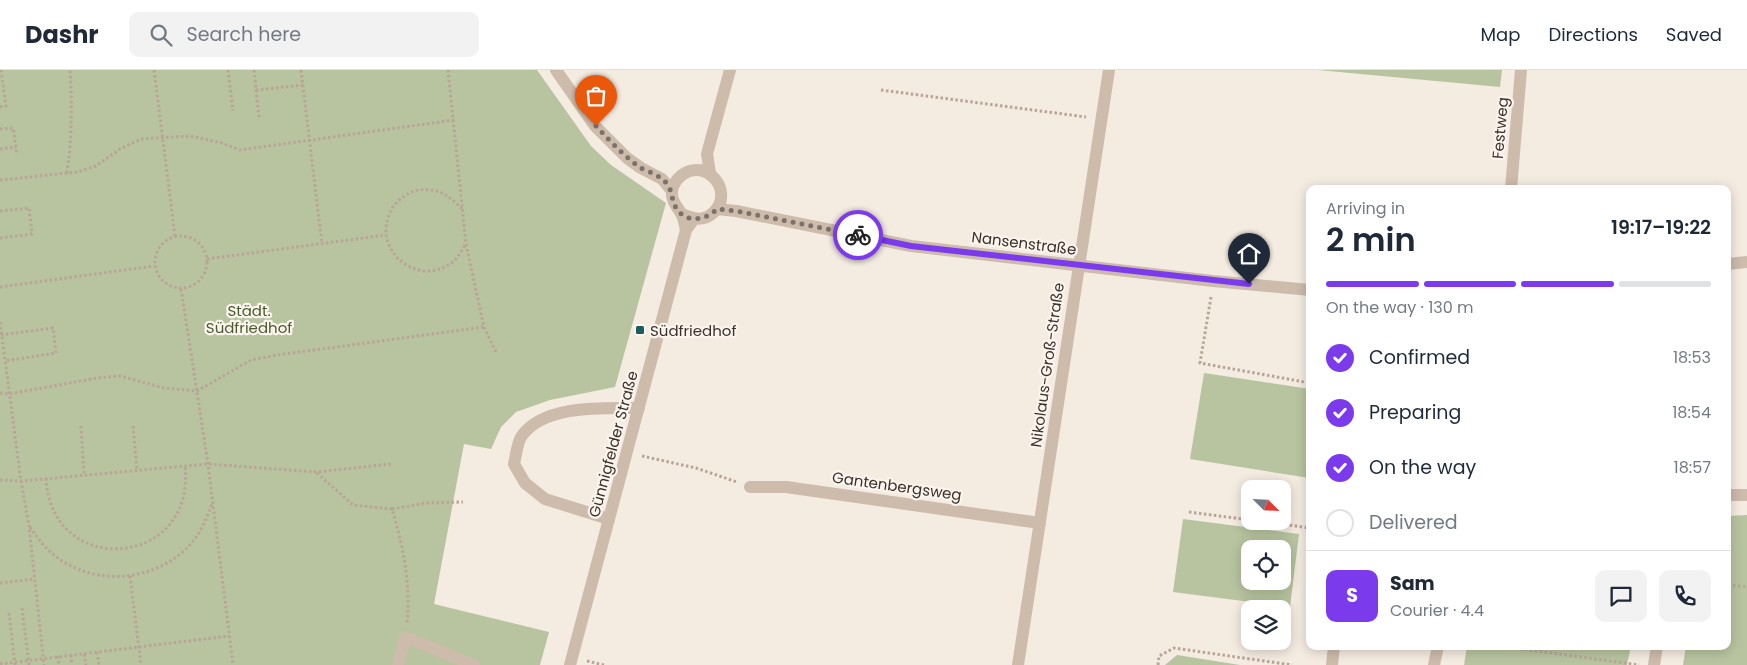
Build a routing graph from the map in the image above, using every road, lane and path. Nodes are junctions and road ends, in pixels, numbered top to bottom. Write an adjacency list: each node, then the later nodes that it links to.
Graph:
1 (1, 70): 15 (path)
2 (70, 70): 28 (path)
3 (154, 70): 21 (path)
4 (228, 70): 16 (path)
5 (254, 70): 13 (path)
6 (301, 70): 12 (path)
7 (448, 70): 19 (path)
8 (556, 70): 31 (street)
9 (730, 70): 26 (street)
10 (1109, 70): 18 (street, Nikolaus-Groß-Straße)
11 (1521, 70): 33 (street, Festweg)
12 (303, 85): 13 (path); 22 (path)
13 (256, 90): 17 (path)
14 (882, 90): 18 (path)
15 (0, 107)
16 (233, 111)
17 (259, 118)
18 (1101, 119): 51 (street, Nikolaus-Groß-Straße)
19 (454, 120): 22 (path); 36 (path)
20 (0, 129): 23 (path)
21 (162, 138): 22 (path); 28 (path); 44 (path)
22 (310, 140): 46 (path)
23 (16, 147): 24 (path); 25 (path)
24 (0, 149)
25 (17, 154)
26 (707, 154): 27 (street); 29 (street)
27 (693, 170): 29 (street); 30 (street)
28 (66, 173): 32 (path)
29 (710, 174): 35 (street)
30 (678, 178): 31 (street); 34 (street)
31 (662, 179): 34 (street, Günnigfelder Straße)
32 (0, 180)
33 (1512, 185)
34 (672, 191): 40 (street, Günnigfelder Straße)
35 (722, 196): 37 (street); 38 (street)
36 (462, 209): 43 (path); 47 (path)
37 (717, 209): 38 (street, Nansenstraße); 41 (street)
38 (736, 211): 51 (street, Nansenstraße)
39 (0, 212): 45 (path)
40 (682, 214): 41 (street); 42 (street, Günnigfelder Straße)
41 (694, 219): 42 (street, Günnigfelder Straße)
42 (686, 230): 66 (street, Günnigfelder Straße)
43 (386, 235): 46 (path); 47 (path)
44 (175, 236): 48 (path); 52 (path)
45 (0, 238)
46 (322, 244): 48 (path)
47 (466, 244): 58 (path)
48 (207, 259): 55 (path)
49 (1747, 262): 50 (street)
50 (1731, 264)
51 (1078, 265): 53 (street, Nansenstraße); 88 (street, Nikolaus-Groß-Straße)
52 (154, 266): 54 (path); 55 (path)
53 (1213, 281): 56 (street, Nansenstraße); 62 (path)
54 (0, 287)
55 (181, 289): 63 (path)
56 (1306, 290)
57 (0, 322): 59 (path)
58 (484, 327): 60 (path); 63 (path)
59 (1, 335): 61 (path); 61 (path)
60 (497, 354)
61 (5, 361): 65 (path)
62 (1306, 382)
63 (197, 391): 65 (path); 70 (path)
64 (0, 393): 65 (path)
65 (9, 394): 78 (path)
66 (639, 408): 69 (street, Günnigfelder Straße); 86 (street)
67 (81, 426): 75 (path)
68 (133, 426): 73 (path)
69 (627, 452): 79 (path); 86 (street, Günnigfelder Straße)
70 (208, 464): 72 (path); 74 (path); 82 (path)
71 (391, 464): 74 (path)
72 (185, 466): 73 (path); 76 (path)
73 (137, 470): 75 (path)
74 (316, 472): 84 (path)
75 (84, 475): 76 (path)
76 (46, 478): 78 (path)
77 (0, 480): 78 (path)
78 (21, 480): 90 (path)
79 (750, 487): 88 (street, Gantenbergsweg)
80 (1731, 495): 81 (street)
81 (1747, 495)
82 (213, 501): 92 (path); 99 (path)
83 (463, 502): 84 (path)
84 (392, 509): 100 (path)
85 (1189, 512): 87 (path)
86 (609, 519): 124 (street, Günnigfelder Straße)
87 (1241, 519)
88 (1040, 523): 125 (street, Nikolaus-Groß-Straße)
89 (1291, 525): 91 (path)
90 (29, 526): 92 (path); 93 (path)
91 (1306, 527)
92 (130, 576): 101 (path)
93 (34, 579): 94 (path); 110 (path)
94 (0, 583)
95 (1731, 584): 96 (path)
96 (1747, 587)
97 (22, 608): 111 (path)
98 (9, 613): 112 (path)
99 (229, 636): 101 (path); 121 (path)
100 (405, 637): 122 (street); 123 (street)
101 (139, 648): 106 (path); 120 (path)
102 (1334, 650): 128 (street)
103 (1437, 650): 129 (street)
104 (1530, 650): 130 (path)
105 (1656, 650): 131 (street)
106 (97, 652): 107 (path); 119 (path)
107 (84, 654): 108 (path); 118 (path)
108 (71, 655): 109 (path); 117 (path)
109 (58, 656): 110 (path); 116 (path)
110 (43, 658): 111 (path); 115 (path)
111 (28, 660): 112 (path); 114 (path)
112 (15, 663): 113 (path)
113 (0, 664)
114 (29, 665)
115 (44, 665)
116 (59, 665)
117 (72, 665)
118 (86, 665)
119 (99, 665)
120 (141, 665)
121 (233, 665)
122 (398, 665)
123 (474, 665)
124 (570, 665)
125 (1018, 665)
126 (1158, 665): 127 (path)
127 (1292, 665)
128 (1332, 665)
129 (1434, 665)
130 (1642, 665)
131 (1654, 665)

